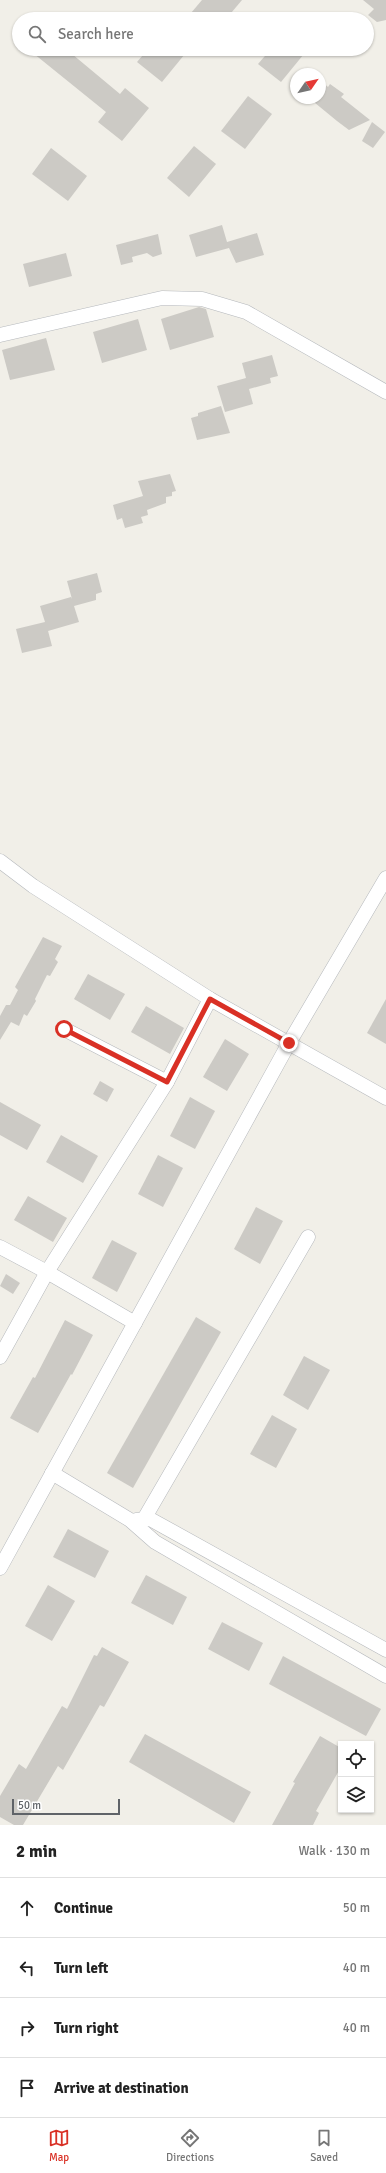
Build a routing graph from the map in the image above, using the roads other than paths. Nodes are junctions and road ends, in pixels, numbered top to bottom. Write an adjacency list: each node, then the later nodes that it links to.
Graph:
1 (0, 334): 2 (street)
2 (386, 392)
3 (0, 861): 5 (street)
4 (386, 878): 7 (street)
5 (210, 999): 7 (street); 8 (street)
6 (64, 1029): 8 (street)
7 (289, 1043): 9 (street); 13 (street)
8 (167, 1082): 12 (street)
9 (386, 1098)
10 (308, 1237): 16 (street)
11 (0, 1247): 12 (street)
12 (47, 1272): 13 (street); 14 (street)
13 (135, 1323): 15 (street)
14 (0, 1357)
15 (52, 1473): 16 (street); 17 (street)
16 (137, 1520): 18 (street); 19 (street)
17 (0, 1568)
18 (386, 1650)
19 (386, 1676)

